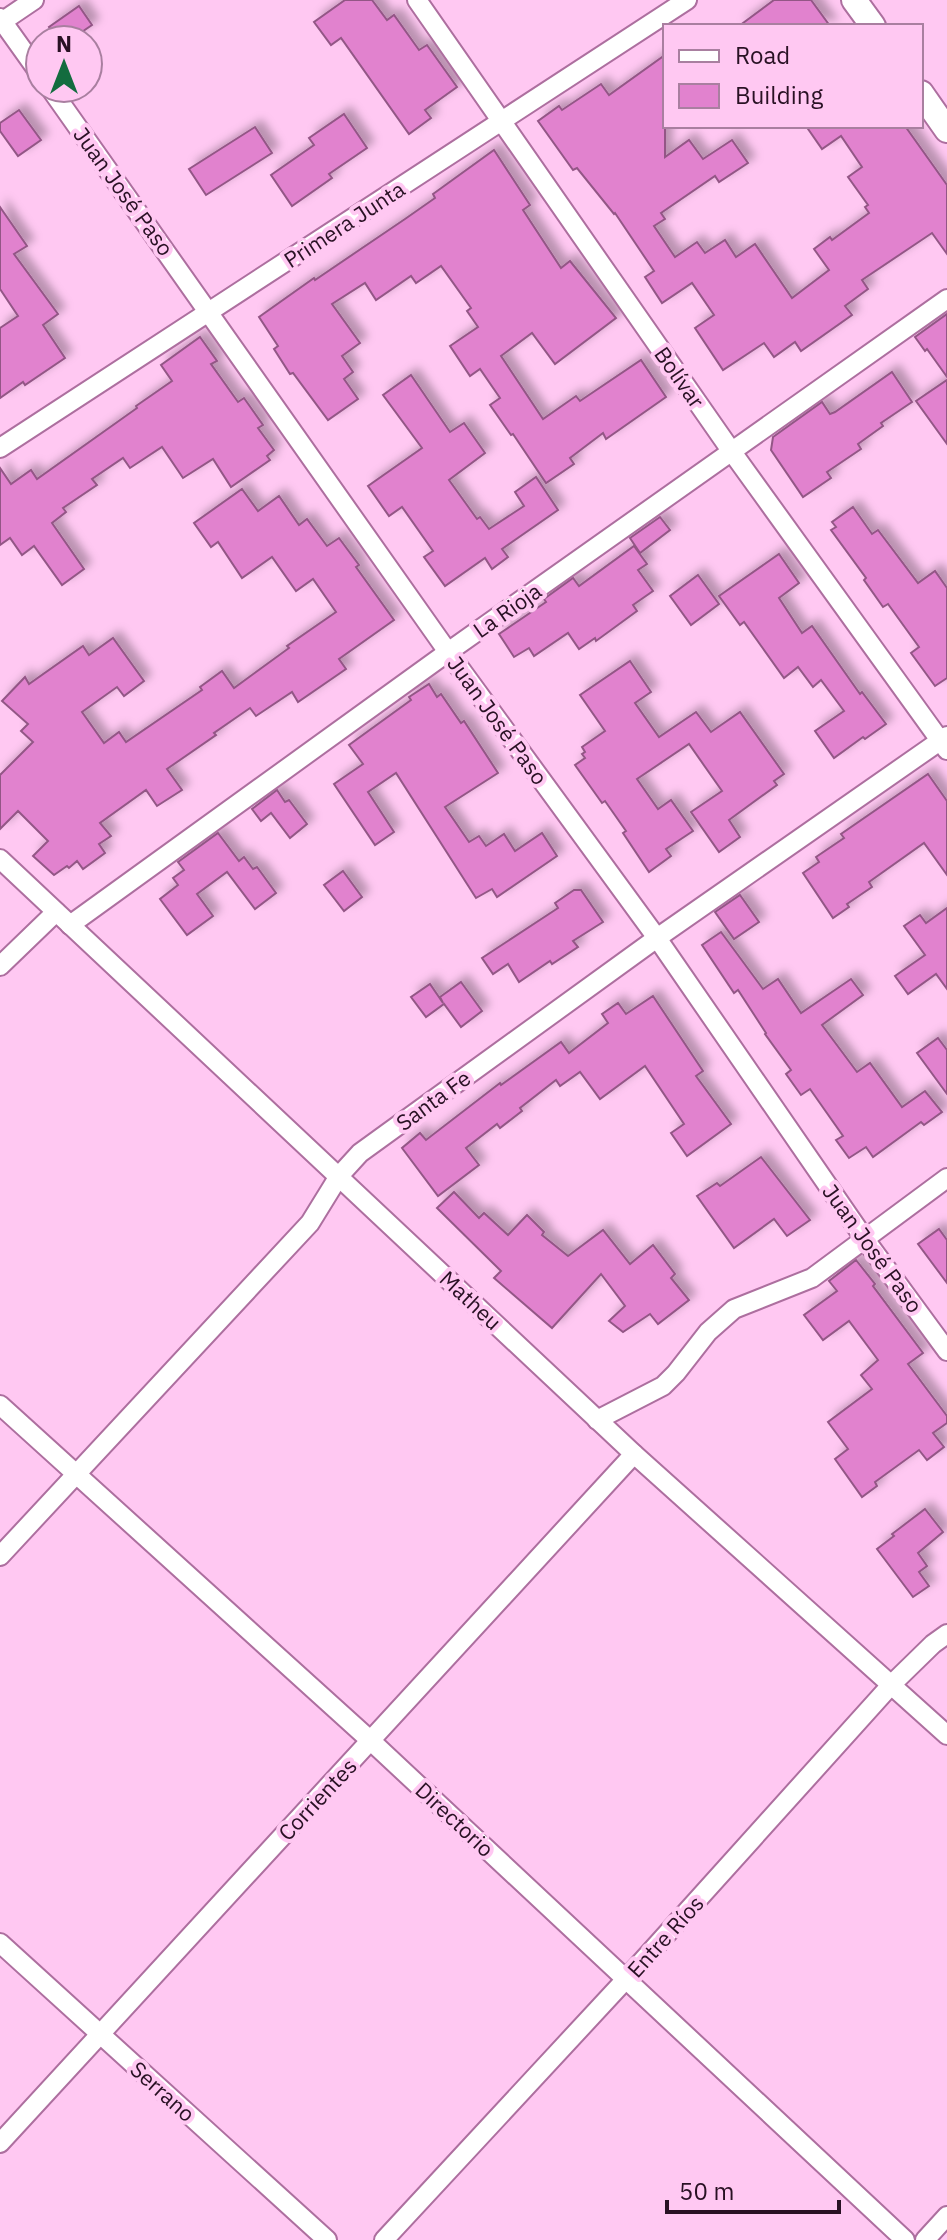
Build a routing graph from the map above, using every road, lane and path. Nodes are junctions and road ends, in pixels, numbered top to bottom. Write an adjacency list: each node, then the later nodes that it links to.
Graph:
1 (34, 0): 5 (street)
2 (417, 0): 10 (street, Bolívar)
3 (687, 0): 10 (street, Primera Junta)
4 (854, 0): 6 (main road)
5 (1, 20): 7 (street)
6 (872, 24)
7 (24, 52)
8 (923, 96): 11 (main road)
9 (61, 104): 13 (street, Juan José Paso)
10 (502, 121): 13 (street, Primera Junta); 15 (street, Bolívar)
11 (947, 130)
12 (947, 299): 15 (street, La Rioja)
13 (210, 312): 14 (street, Primera Junta); 16 (street, Juan José Paso)
14 (0, 448)
15 (732, 452): 16 (street, La Rioja); 17 (street, Bolívar)
16 (448, 652): 20 (street, La Rioja); 21 (street, Juan José Paso)
17 (945, 742): 21 (street, Santa Fe)
18 (0, 859): 19 (street, Matheu)
19 (56, 912): 20 (street, Matheu); 22 (street)
20 (70, 925): 23 (street, Matheu)
21 (657, 938): 23 (street, Santa Fe); 25 (street, Juan José Paso)
22 (0, 966)
23 (339, 1176): 28 (street, Matheu); 30 (street, Santa Fe)
24 (947, 1178): 25 (street)
25 (864, 1238): 26 (street, Juan José Paso); 28 (street)
26 (947, 1351)
27 (0, 1405): 30 (street, Directorio)
28 (597, 1420): 29 (street, Matheu)
29 (634, 1454): 33 (street, Matheu); 35 (street, Corrientes)
30 (76, 1475): 31 (street, Santa Fe); 35 (street, Directorio)
31 (0, 1556)
32 (947, 1634): 33 (street, Entre Ríos)
33 (891, 1685): 34 (street, Matheu); 37 (street, Entre Ríos)
34 (947, 1735)
35 (371, 1741): 37 (street, Directorio); 38 (street, Corrientes)
36 (0, 1943): 38 (street, Serrano)
37 (627, 1978): 42 (street, Entre Ríos); 43 (street, Directorio)
38 (101, 2035): 39 (street, Corrientes); 41 (street, Serrano)
39 (0, 2143)
40 (947, 2216): 44 (street)
41 (327, 2240)
42 (384, 2240)
43 (905, 2240)
44 (925, 2240)

